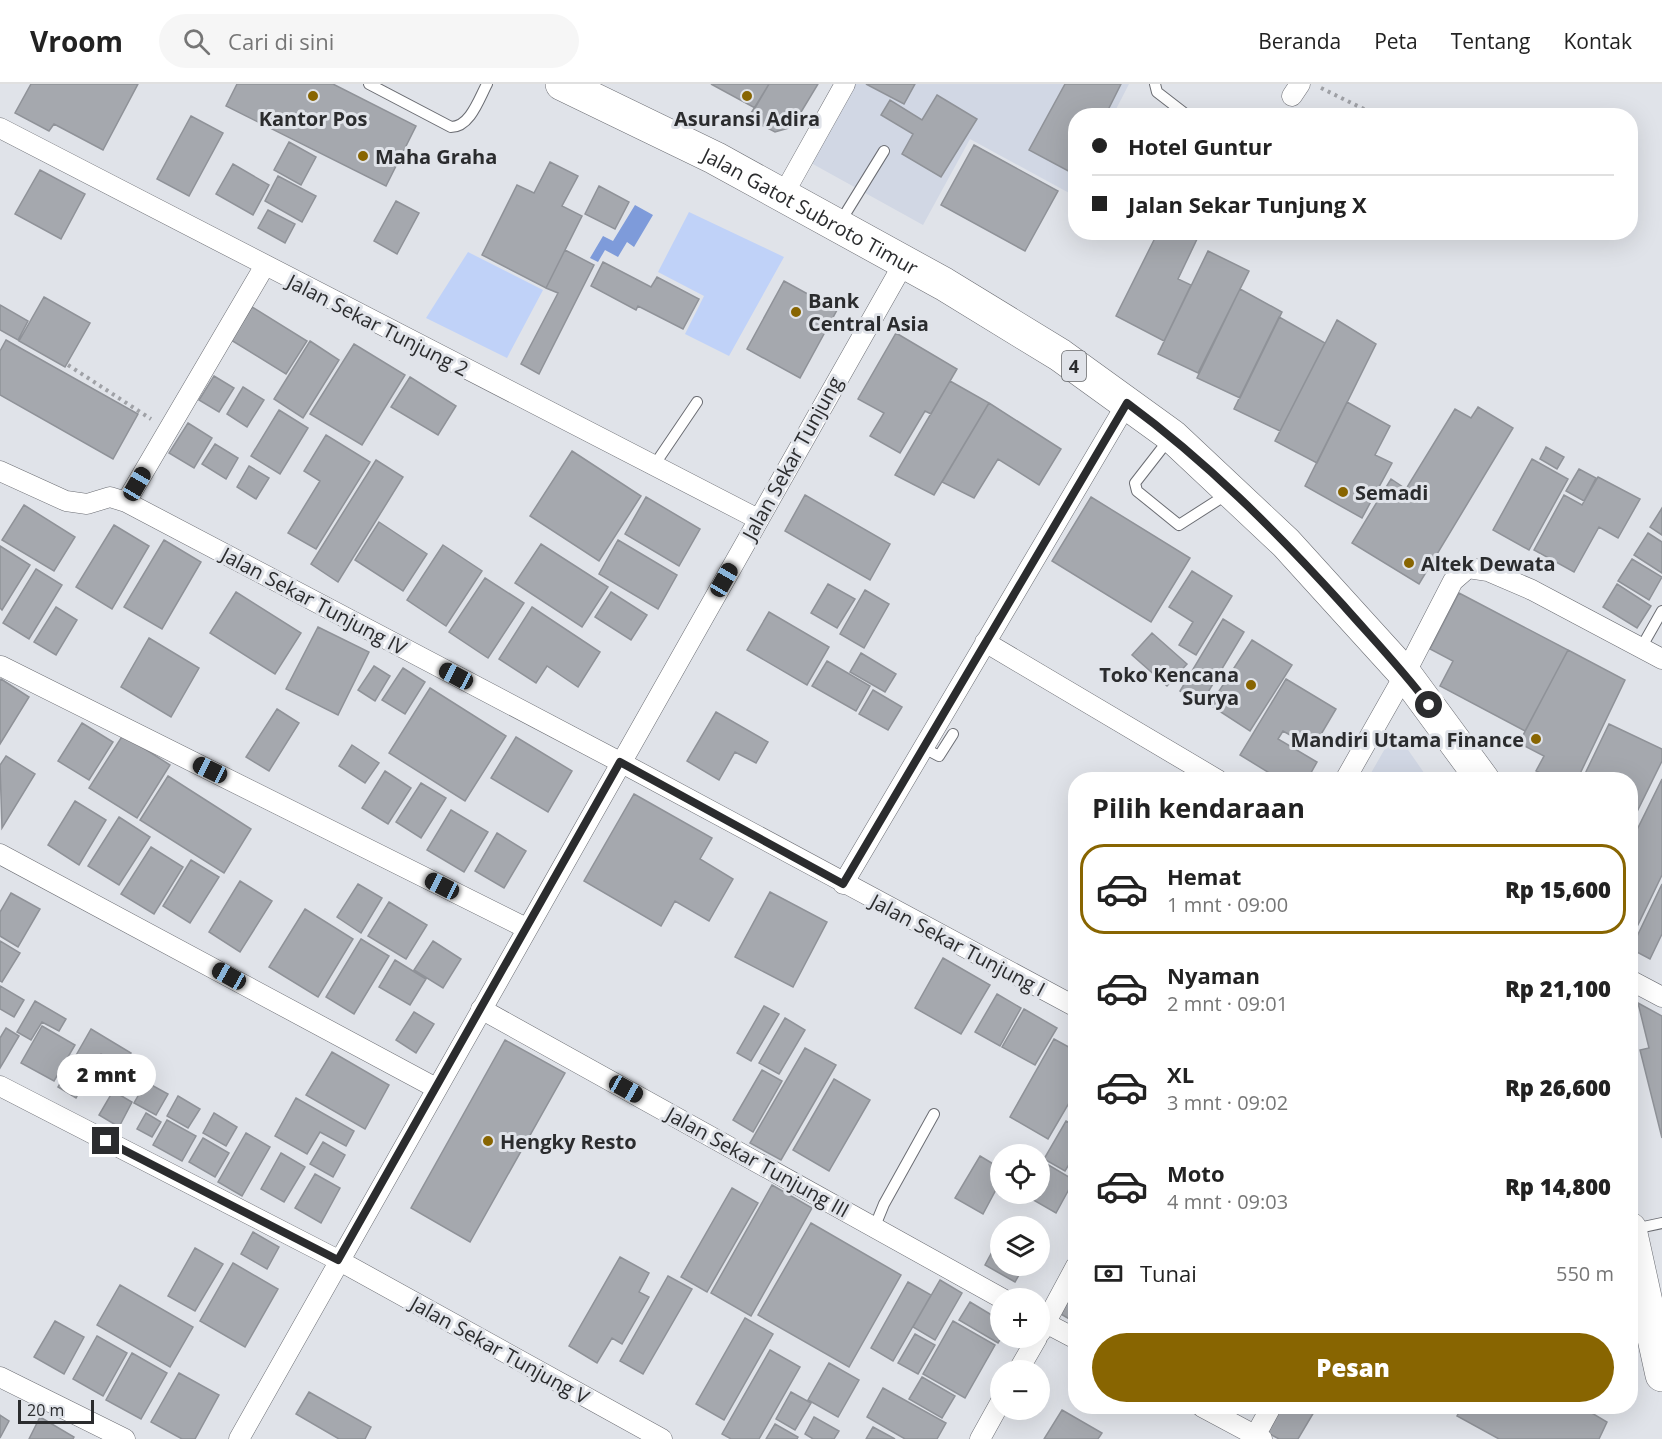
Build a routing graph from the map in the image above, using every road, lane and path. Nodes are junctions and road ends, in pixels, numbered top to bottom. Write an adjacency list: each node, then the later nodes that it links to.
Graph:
1 (369, 84): 2 (lane)
2 (487, 84)
3 (562, 84): 11 (highway, Jalan Gatot Subroto Timur / 4)
4 (845, 84): 11 (street)
5 (1155, 84): 7 (lane)
6 (1313, 84): 8 (path)
7 (1177, 108)
8 (1362, 108)
9 (0, 128): 14 (street, Jalan Sekar Tunjung 2)
10 (884, 152): 12 (lane)
11 (783, 195): 12 (highway, Jalan Gatot Subroto Timur / 4)
12 (839, 224): 13 (highway, Jalan Gatot Subroto Timur / 4)
13 (905, 261): 17 (highway, Jalan Gatot Subroto Timur / 4); 24 (street, Jalan Sekar Tunjung)
14 (264, 267): 18 (street); 20 (street, Jalan Sekar Tunjung 2)
15 (68, 365): 18 (path)
16 (697, 402): 20 (lane)
17 (1127, 403): 19 (highway, Jalan Gatot Subroto Timur / 4); 26 (street)
18 (168, 430): 23 (street)
19 (1172, 436): 22 (highway, Jalan Gatot Subroto Timur / 4); 22 (lane)
20 (653, 467): 24 (street, Jalan Sekar Tunjung 2)
21 (0, 471): 23 (street, Jalan Sekar Tunjung IV)
22 (1232, 491): 30 (highway, Jalan Gatot Subroto Timur / 4)
23 (126, 502): 33 (street, Jalan Sekar Tunjung IV)
24 (758, 519): 33 (street, Jalan Sekar Tunjung)
25 (1662, 611): 27 (lane)
26 (985, 642): 32 (street); 34 (street)
27 (1641, 648): 28 (street); 30 (street)
28 (1662, 659)
29 (1, 666): 39 (street)
30 (1406, 674): 35 (street); 36 (highway, Jalan Gatot Subroto Timur / 4)
31 (953, 734): 32 (lane)
32 (922, 747): 38 (street)
33 (620, 762): 38 (street, Jalan Sekar Tunjung I); 39 (street, Jalan Sekar Tunjung)
34 (1204, 772)
35 (1350, 772)
36 (1477, 772)
37 (0, 854): 45 (street)
38 (843, 884): 42 (street, Jalan Sekar Tunjung I)
39 (526, 928): 43 (street, Jalan Sekar Tunjung)
40 (1638, 984): 41 (street)
41 (1662, 997)
42 (1068, 1003)
43 (481, 1009): 45 (street, Jalan Sekar Tunjung); 48 (street, Jalan Sekar Tunjung III)
44 (0, 1086): 50 (street, Jalan Sekar Tunjung V)
45 (436, 1088): 50 (street, Jalan Sekar Tunjung)
46 (934, 1114): 48 (lane)
47 (1662, 1223): 49 (lane)
48 (875, 1226): 52 (street, Jalan Sekar Tunjung III)
49 (1638, 1228)
50 (338, 1260): 65 (street, Jalan Sekar Tunjung); 66 (street, Jalan Sekar Tunjung V)
51 (1068, 1280): 54 (street)
52 (990, 1292)
53 (1638, 1292): 56 (highway)
54 (1050, 1311)
55 (1050, 1331): 57 (street)
56 (1658, 1332): 58 (highway)
57 (1068, 1337)
58 (1662, 1375)
59 (0, 1377): 64 (street)
60 (1215, 1414): 63 (street)
61 (1269, 1414): 63 (street)
62 (991, 1420): 67 (street)
63 (1258, 1437)
64 (125, 1439)
65 (239, 1439)
66 (662, 1439)
67 (980, 1439)

